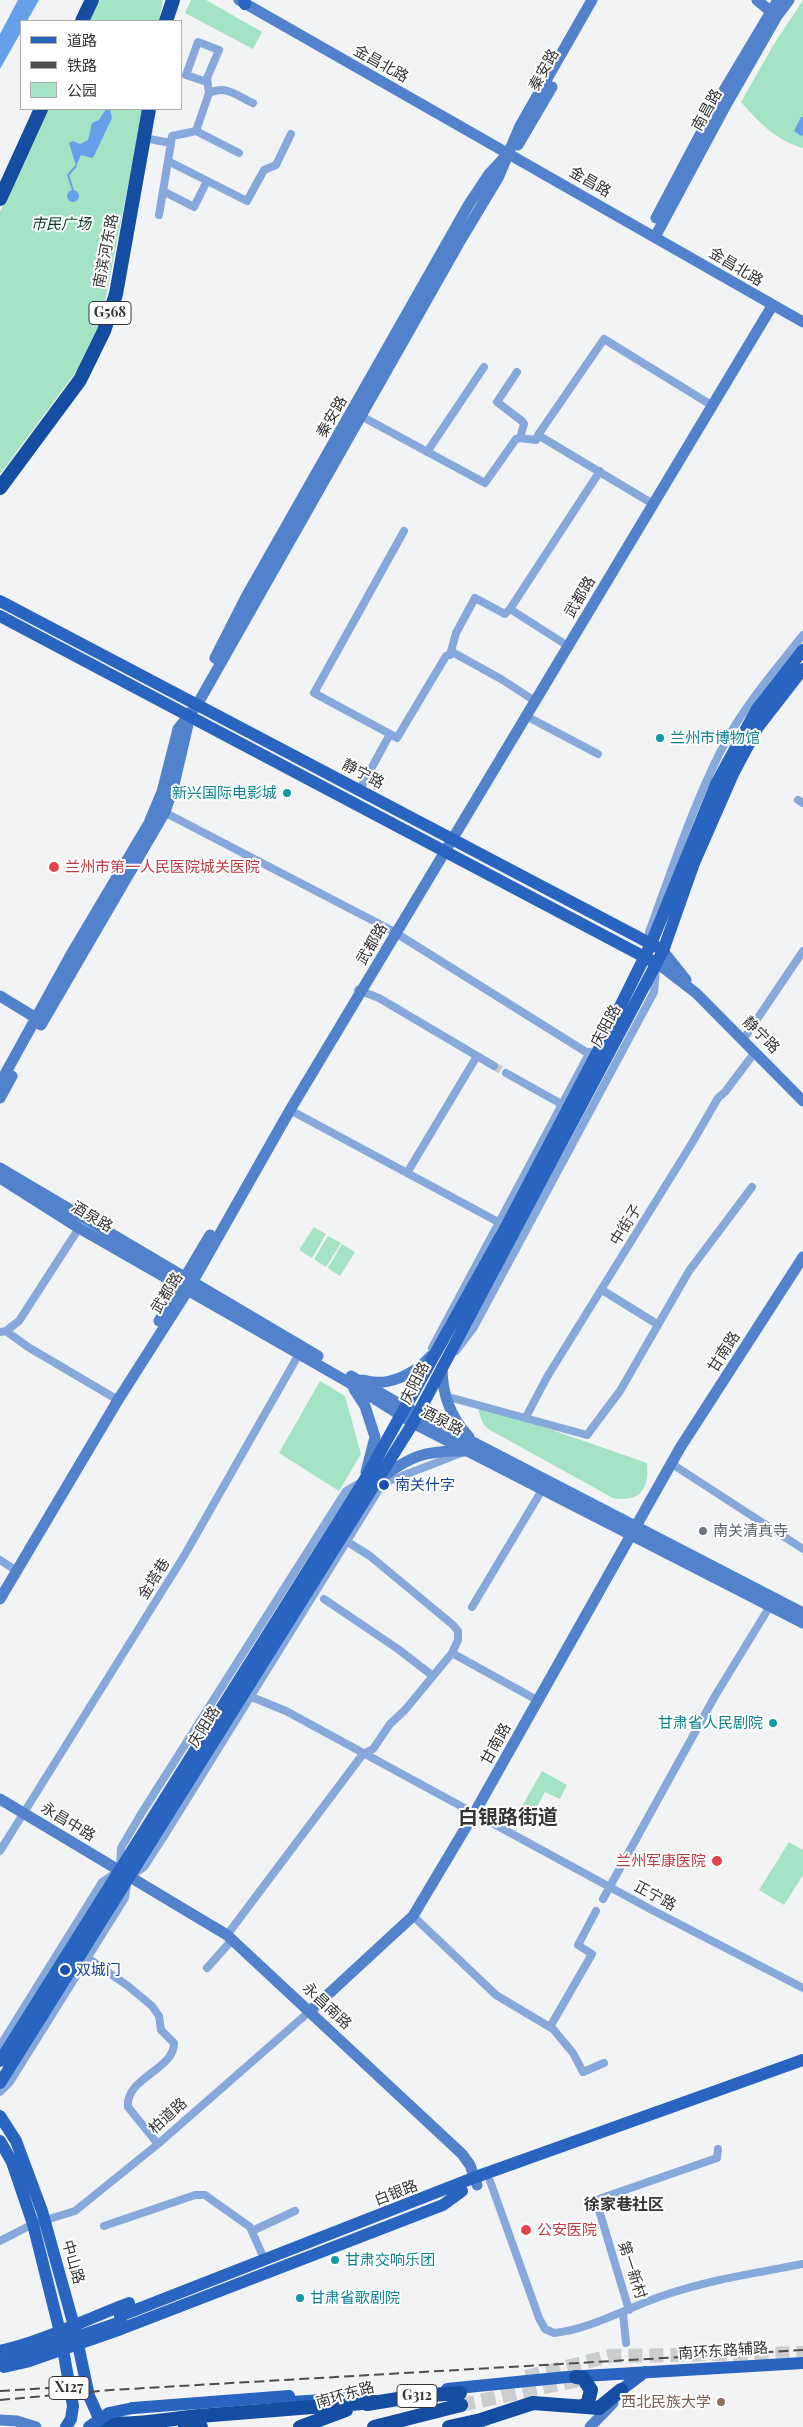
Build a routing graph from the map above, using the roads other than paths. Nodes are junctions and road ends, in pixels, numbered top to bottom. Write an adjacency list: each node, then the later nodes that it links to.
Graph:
1 (92, 0): 11 (highway)
2 (173, 0): 12 (highway)
3 (592, 0): 23 (main road, 秦安路)
4 (600, 0): 23 (main road, 秦安路)
5 (752, 0): 10 (main road)
6 (757, 0): 10 (main road)
7 (778, 0): 10 (main road, 南昌路)
8 (788, 0): 10 (main road, 南昌路)
9 (243, 1): 23 (main road, 金昌北路)
10 (773, 13): 30 (main road, 南昌路)
11 (82, 20)
12 (166, 20)
13 (207, 82): 13 (street); 14 (street)
14 (209, 93): 15 (street); 18 (street)
15 (253, 103)
16 (149, 110): 20 (highway, 南滨河东路 / G568)
17 (40, 111): 26 (main road); 28 (highway)
18 (196, 131): 21 (street); 22 (street)
19 (291, 134): 25 (street)
20 (144, 138): 21 (street); 41 (highway, 南滨河东路 / G568)
21 (171, 143): 24 (street)
22 (239, 153)
23 (510, 153): 30 (main road, 金昌路); 36 (main road, 秦安路); 53 (main road, 秦安路)
24 (168, 161): 25 (street); 27 (street)
25 (207, 181): 27 (street)
26 (0, 186)
27 (163, 191): 29 (street)
28 (0, 199)
29 (159, 215)
30 (652, 235): 31 (main road, 金昌北路)
31 (770, 304): 32 (main road, 金昌北路); 35 (main road, 武都路); 42 (main road, 武都路)
32 (803, 322)
33 (484, 367): 39 (street)
34 (516, 372): 38 (street)
35 (708, 403): 37 (street); 42 (main road, 武都路)
36 (361, 416): 39 (street); 53 (main road, 秦安路)
37 (538, 435): 38 (street); 40 (street)
38 (520, 438): 39 (street)
39 (427, 452)
40 (600, 471): 42 (street); 45 (street)
41 (0, 488)
42 (651, 503): 48 (main road, 武都路)
43 (404, 531): 56 (street)
44 (0, 601): 53 (main road, 静宁路)
45 (510, 609): 48 (street); 50 (street)
46 (0, 616): 54 (main road, 静宁路)
47 (803, 635): 63 (street)
48 (565, 645): 52 (main road, 武都路)
49 (803, 650): 63 (main road, 庆阳路)
50 (450, 655): 52 (street); 56 (street)
51 (803, 669): 64 (main road, 庆阳路)
52 (532, 700): 55 (main road, 武都路); 60 (main road, 武都路)
53 (197, 705): 54 (main road, 秦安路); 58 (main road, 静宁路)
54 (190, 716): 59 (main road, 秦安路); 61 (main road, 静宁路)
55 (526, 716): 57 (street); 60 (main road, 武都路)
56 (390, 734): 58 (street)
57 (598, 754)
58 (360, 791): 60 (main road, 静宁路)
59 (160, 810): 62 (street); 71 (main road, 秦安路)
60 (449, 838): 61 (main road, 武都路); 63 (main road, 静宁路)
61 (442, 849): 62 (main road, 武都路); 66 (main road, 静宁路)
62 (393, 932): 68 (main road, 武都路); 75 (street)
63 (651, 944): 64 (main road, 静宁路); 66 (main road, 庆阳路)
64 (663, 951): 67 (main road, 庆阳路); 69 (main road, 静宁路)
65 (803, 951): 72 (street)
66 (645, 958): 67 (main road, 静宁路); 75 (main road, 庆阳路)
67 (657, 963): 69 (main road, 静宁路); 98 (main road, 庆阳路)
68 (359, 990): 74 (street); 82 (main road, 武都路); 91 (main road, 武都路)
69 (696, 993): 72 (main road, 静宁路)
70 (0, 996): 71 (main road)
71 (40, 1020): 78 (main road); 79 (main road)
72 (743, 1040): 73 (main road, 静宁路)
73 (755, 1052): 80 (main road, 静宁路); 92 (street, 中街子)
74 (477, 1056): 76 (street); 84 (street)
75 (592, 1056): 81 (main road, 庆阳路)
76 (494, 1066)
77 (506, 1073): 81 (street)
78 (0, 1083)
79 (0, 1098)
80 (803, 1101)
81 (565, 1106): 87 (main road, 庆阳路)
82 (290, 1110): 84 (street); 91 (main road, 武都路)
83 (0, 1168): 91 (main road, 酒泉路)
84 (407, 1173): 87 (street)
85 (0, 1178): 88 (main road, 酒泉路)
86 (752, 1187): 93 (street)
87 (502, 1224): 95 (main road, 庆阳路); 97 (street)
88 (80, 1228): 91 (main road, 酒泉路); 94 (street)
89 (803, 1257): 106 (main road, 甘南路)
90 (803, 1268): 106 (main road, 甘南路)
91 (186, 1284): 96 (main road, 酒泉路); 99 (main road, 酒泉路); 101 (main road, 武都路)
92 (602, 1290): 93 (street); 104 (street, 中街子)
93 (658, 1324): 104 (street, 酒泉路)
94 (3, 1332): 101 (street)
95 (442, 1343): 97 (main road); 102 (main road, 庆阳路)
96 (300, 1354): 99 (main road, 酒泉路); 129 (street, 金塔巷)
97 (425, 1363): 99 (main road)
98 (442, 1365): 100 (main road); 103 (main road, 庆阳路)
99 (349, 1379): 102 (main road, 酒泉路); 107 (main road)
100 (445, 1396): 104 (street, 酒泉路); 105 (main road)
101 (116, 1399): 114 (main road, 武都路)
102 (403, 1411): 103 (main road, 酒泉路); 107 (main road, 庆阳路)
103 (416, 1417): 105 (main road, 酒泉路); 108 (main road, 庆阳路)
104 (526, 1417)
105 (470, 1446): 108 (street); 108 (main road); 109 (main road, 酒泉路); 110 (main road, 酒泉路)
106 (672, 1464): 110 (main road, 甘南路); 112 (street)
107 (364, 1481): 131 (main road, 庆阳路)
108 (380, 1482): 111 (main road, 庆阳路)
109 (542, 1490): 110 (main road, 酒泉路); 119 (street)
110 (634, 1530): 118 (main road, 酒泉路); 120 (main road, 酒泉路); 125 (main road, 甘南路)
111 (344, 1540): 122 (street); 124 (main road, 庆阳路)
112 (803, 1549)
113 (0, 1560): 114 (street)
114 (14, 1570): 115 (main road, 武都路); 116 (main road, 武都路)
115 (0, 1588)
116 (0, 1599)
117 (324, 1599): 123 (street)
118 (770, 1606): 121 (main road, 酒泉路); 132 (street)
119 (472, 1607)
120 (803, 1613)
121 (803, 1623)
122 (452, 1653): 123 (street); 125 (street)
123 (433, 1676): 126 (street)
124 (248, 1696): 126 (street, 正宁路); 131 (main road, 庆阳路)
125 (538, 1700): 128 (main road, 甘南路)
126 (364, 1754): 128 (street, 正宁路); 136 (street)
127 (0, 1799): 129 (main road, 永昌中路)
128 (475, 1812): 132 (street, 正宁路); 135 (main road, 甘南路)
129 (24, 1813): 130 (street, 金塔巷); 131 (main road, 永昌中路)
130 (0, 1851)
131 (124, 1874): 136 (main road, 永昌南路); 137 (street); 142 (street); 144 (main road, 庆阳路); 147 (main road, 庆阳路)
132 (610, 1887): 133 (street); 139 (street, 正宁路)
133 (603, 1900)
134 (596, 1911): 141 (street)
135 (413, 1916): 140 (main road, 甘南路); 141 (street)
136 (230, 1937): 138 (street); 140 (main road, 永昌南路)
137 (88, 1958): 148 (street); 151 (street)
138 (207, 1968)
139 (803, 1988)
140 (310, 2011): 151 (street, 柏道路); 154 (main road, 永昌南路)
141 (550, 2027): 145 (street)
142 (0, 2046)
143 (803, 2060): 154 (main road, 白银路)
144 (0, 2061)
145 (604, 2063)
146 (803, 2068): 153 (main road, 白银路)
147 (0, 2083)
148 (0, 2092)
149 (0, 2116): 158 (main road, 中山路)
150 (0, 2141): 158 (main road, 中山路)
151 (158, 2144): 158 (street, 柏道路)
152 (718, 2149): 164 (street, 第一新村)
153 (490, 2180): 154 (main road, 白银路); 164 (street)
154 (475, 2182): 155 (main road, 白银路)
155 (461, 2187): 156 (main road, 白银路); 162 (main road); 167 (main road)
156 (434, 2197): 171 (main road, 白银路); 172 (main road, 白银路, bridge)
157 (295, 2211): 160 (street)
158 (38, 2222): 161 (street, 柏道路); 165 (main road, 中山路); 166 (main road, 中山路)
159 (104, 2226): 160 (street)
160 (252, 2231): 162 (street)
161 (0, 2242)
162 (262, 2254): 165 (main road)
163 (803, 2264): 164 (street, 第一新村)
164 (626, 2311): 168 (street)
165 (74, 2326): 166 (main road); 167 (main road, 中山路)
166 (60, 2332): 169 (main road, 中山路 / X127); 170 (main road)
167 (76, 2343): 169 (main road); 182 (main road, 中山路)
168 (626, 2344)
169 (62, 2348): 174 (main road); 184 (main road, 中山路 / X127)
170 (0, 2351)
171 (0, 2357)
172 (0, 2362)
173 (803, 2363): 175 (main road, 南环东路辅路)
174 (0, 2368)
175 (645, 2372): 176 (main road, 南环东路辅路); 177 (main road)
176 (576, 2377): 178 (main road, 南环东路辅路); 180 (highway)
177 (621, 2390): 180 (highway); 190 (main road)
178 (339, 2397): 182 (main road); 182 (main road, bridge)
179 (375, 2402): 182 (highway); 187 (highway, 南环东路 / G312); 188 (highway, 南环东路 / G312)
180 (581, 2406): 189 (highway)
181 (0, 2420): 183 (main road)
182 (97, 2425)
183 (36, 2427)
184 (66, 2427)
185 (185, 2427): 186 (highway)
186 (201, 2427)
187 (300, 2427)
188 (374, 2427)
189 (449, 2427)
190 (590, 2427)

